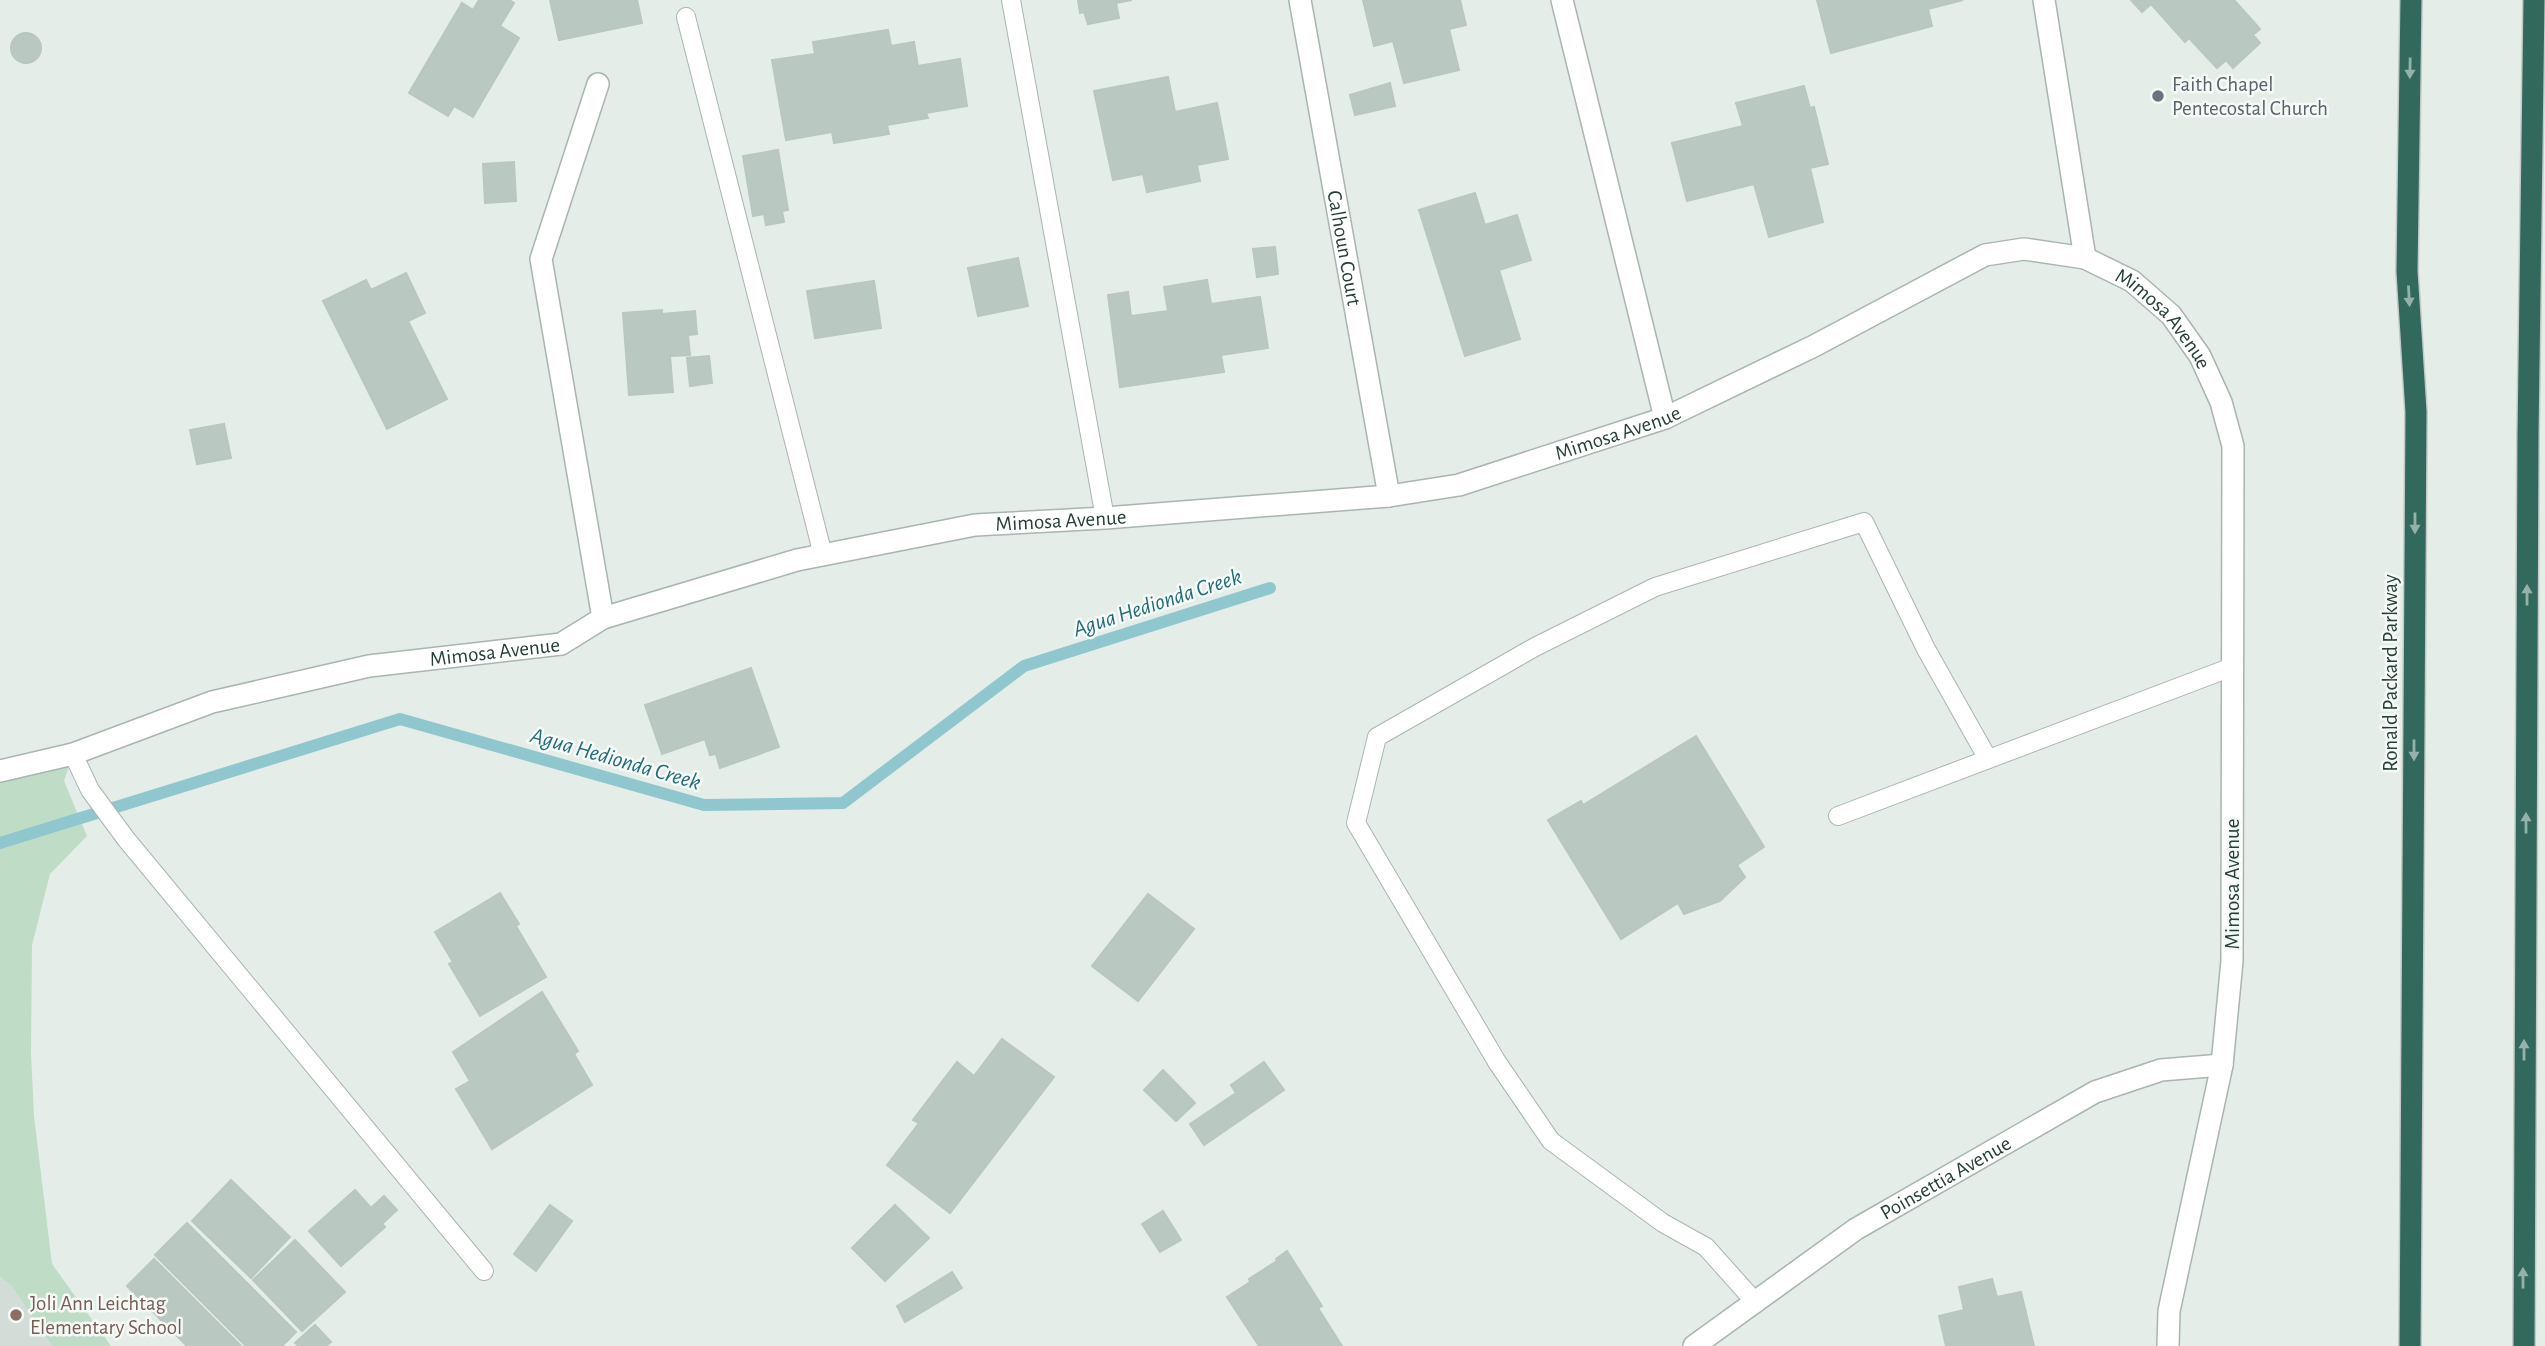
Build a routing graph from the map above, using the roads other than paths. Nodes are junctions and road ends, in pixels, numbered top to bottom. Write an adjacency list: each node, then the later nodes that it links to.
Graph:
1 (1011, 0): 12 (lane)
2 (1300, 0): 11 (street, Calhoun Court)
3 (1562, 0): 10 (street)
4 (2044, 0): 9 (street)
5 (2411, 0): 25 (highway, Ronald Packard Parkway, one-way to 25)
6 (2534, 0): 26 (highway, one-way to 6)
7 (686, 17): 13 (lane)
8 (598, 84): 14 (street)
9 (2085, 258): 10 (street, Mimosa Avenue); 15 (street, Mimosa Avenue)
10 (1665, 418): 11 (street, Mimosa Avenue)
11 (1389, 496): 12 (street, Mimosa Avenue)
12 (1105, 518): 13 (street, Mimosa Avenue)
13 (823, 555): 14 (street, Mimosa Avenue)
14 (603, 618): 16 (street, Mimosa Avenue)
15 (2232, 667): 17 (lane); 20 (street, Mimosa Avenue)
16 (73, 754): 18 (street, Mimosa Avenue); 21 (lane)
17 (1988, 759): 19 (lane); 22 (lane)
18 (0, 771)
19 (1838, 816)
20 (2222, 1065): 22 (street, Poinsettia Avenue); 24 (street, Mimosa Avenue)
21 (484, 1271)
22 (1756, 1303): 23 (street, Poinsettia Avenue)
23 (1694, 1346)
24 (2168, 1346)
25 (2410, 1346)
26 (2524, 1346)

